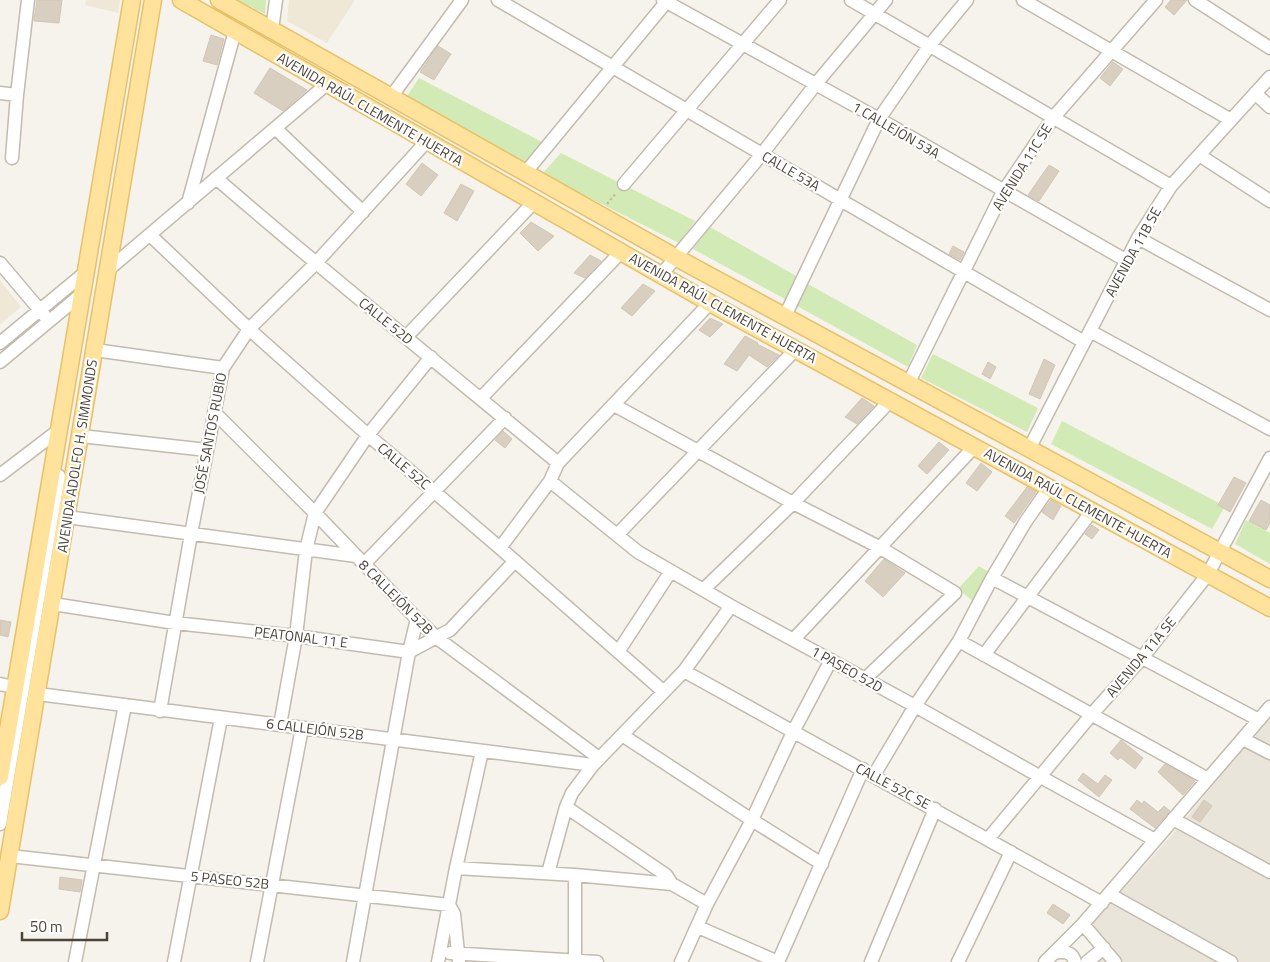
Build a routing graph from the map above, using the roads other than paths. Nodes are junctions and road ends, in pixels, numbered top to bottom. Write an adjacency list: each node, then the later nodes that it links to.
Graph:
1 (28, 0): 33 (street)
2 (132, 0): 63 (main road, AVENIDA ADOLFO H. SIMMONDS)
3 (138, 0): 163 (street, AVENIDA ADOLFO H. SIMMONDS)
4 (146, 0): 167 (street, AVENIDA ADOLFO H. SIMMONDS)
5 (153, 0): 62 (main road, AVENIDA ADOLFO H. SIMMONDS)
6 (180, 0): 22 (main road, AVENIDA RAÚL CLEMENTE HUERTA)
7 (209, 0): 58 (street)
8 (219, 0): 21 (main road, AVENIDA RAÚL CLEMENTE HUERTA)
9 (276, 0): 21 (street)
10 (462, 0): 34 (street)
11 (498, 0): 27 (street, CALLE 53A)
12 (780, 0): 23 (street)
13 (851, 0): 20 (street)
14 (886, 0): 20 (street)
15 (967, 0): 24 (street)
16 (1023, 0): 26 (street)
17 (1156, 0): 26 (street, AVENIDA 11C SE)
18 (1195, 0): 25 (street)
19 (666, 1): 23 (street, 1 CALLEJÓN 53A); 27 (street)
20 (875, 13): 24 (street); 30 (street)
21 (272, 30): 34 (main road, AVENIDA RAÚL CLEMENTE HUERTA)
22 (235, 31): 29 (main road, AVENIDA RAÚL CLEMENTE HUERTA); 53 (street)
23 (742, 44): 30 (street, 1 CALLEJÓN 53A); 36 (street)
24 (930, 45): 37 (street); 38 (street)
25 (1270, 48)
26 (1110, 51): 37 (street, AVENIDA 11C SE); 39 (street)
27 (613, 67): 36 (street, CALLE 53A); 45 (street)
28 (1270, 77): 32 (street, AVENIDA 11B SE)
29 (327, 84): 40 (street); 41 (main road, AVENIDA RAÚL CLEMENTE HUERTA)
30 (815, 85): 38 (street, 1 CALLEJÓN 53A); 42 (street)
31 (0, 93): 33 (street)
32 (1255, 93): 35 (street); 39 (street, AVENIDA 11B SE)
33 (17, 95): 44 (street)
34 (391, 97): 45 (main road, AVENIDA RAÚL CLEMENTE HUERTA)
35 (1270, 107)
36 (687, 110): 42 (street, CALLE 53A); 47 (street)
37 (1053, 118): 48 (street); 49 (street, AVENIDA 11C SE)
38 (879, 120): 49 (street, 1 CALLEJÓN 53A); 50 (street)
39 (1231, 120): 43 (street, AVENIDA 11B SE)
40 (275, 128): 46 (street); 54 (street)
41 (427, 141): 52 (main road, AVENIDA RAÚL CLEMENTE HUERTA); 54 (street, JOSÉ SANTOS RUBIO)
42 (762, 154): 50 (street, CALLE 53A); 58 (street)
43 (1199, 156): 48 (street, AVENIDA 11B SE); 51 (street)
44 (12, 158)
45 (526, 173): 58 (main road, AVENIDA RAÚL CLEMENTE HUERTA)
46 (216, 178): 53 (street); 61 (street, CALLE 52D)
47 (624, 184)
48 (1171, 186): 56 (street, AVENIDA 11B SE)
49 (1003, 192): 59 (street, 1 CALLEJÓN 53A); 64 (street, AVENIDA 11C SE)
50 (840, 200): 64 (street, CALLE 53A); 70 (street)
51 (1270, 201)
52 (534, 202): 57 (main road, AVENIDA RAÚL CLEMENTE HUERTA); 73 (street)
53 (188, 203): 55 (street)
54 (363, 212): 61 (street, JOSÉ SANTOS RUBIO)
55 (150, 235): 62 (street); 72 (street, CALLE 52C)
56 (1138, 238): 59 (street, AVENIDA 11B SE); 69 (street)
57 (621, 252): 65 (main road, AVENIDA RAÚL CLEMENTE HUERTA); 82 (street)
58 (674, 259): 65 (street); 70 (main road, AVENIDA RAÚL CLEMENTE HUERTA); 110 (street)
59 (1127, 261): 74 (street, AVENIDA 11B SE)
60 (0, 263): 68 (street)
61 (315, 264): 72 (street, JOSÉ SANTOS RUBIO); 73 (street, CALLE 52D)
62 (108, 270): 77 (main road, AVENIDA ADOLFO H. SIMMONDS)
63 (87, 271): 66 (main road, AVENIDA ADOLFO H. SIMMONDS); 68 (street)
64 (963, 271): 74 (street, CALLE 53A); 81 (street, AVENIDA 11C SE)
65 (661, 275): 67 (main road, AVENIDA RAÚL CLEMENTE HUERTA)
66 (83, 292): 71 (street); 88 (main road, AVENIDA ADOLFO H. SIMMONDS)
67 (710, 303): 76 (main road, AVENIDA RAÚL CLEMENTE HUERTA); 84 (street)
68 (40, 310): 71 (street); 75 (street)
69 (1270, 310)
70 (785, 316): 81 (main road, AVENIDA RAÚL CLEMENTE HUERTA)
71 (49, 321): 79 (street)
72 (249, 329): 80 (street, JOSÉ SANTOS RUBIO); 90 (street, CALLE 52C)
73 (406, 337): 78 (street, CALLE 52D)
74 (1087, 337): 87 (street, CALLE 53A); 92 (street, AVENIDA 11B SE)
75 (0, 343)
76 (796, 349): 83 (main road, AVENIDA RAÚL CLEMENTE HUERTA); 94 (street)
77 (95, 350): 80 (street); 89 (main road, AVENIDA ADOLFO H. SIMMONDS)
78 (430, 357): 82 (street, CALLE 52D); 90 (street)
79 (0, 362)
80 (223, 368): 85 (street, JOSÉ SANTOS RUBIO)
81 (908, 384): 92 (main road, AVENIDA RAÚL CLEMENTE HUERTA)
82 (480, 398): 86 (street, CALLE 52D)
83 (890, 401): 91 (main road, AVENIDA RAÚL CLEMENTE HUERTA); 101 (street)
84 (614, 405): 94 (street); 96 (street)
85 (214, 412): 93 (street, JOSÉ SANTOS RUBIO); 103 (street, 8 CALLEJÓN 52B)
86 (505, 418): 96 (street, CALLE 52D); 100 (street)
87 (1270, 429)
88 (59, 430): 97 (street); 136 (main road, AVENIDA ADOLFO H. SIMMONDS)
89 (81, 436): 93 (street); 104 (main road, AVENIDA ADOLFO H. SIMMONDS)
90 (368, 436): 100 (street, CALLE 52C); 103 (street)
91 (975, 446): 99 (main road, AVENIDA RAÚL CLEMENTE HUERTA); 107 (street)
92 (1030, 449): 110 (main road, AVENIDA RAÚL CLEMENTE HUERTA)
93 (206, 450): 105 (street, JOSÉ SANTOS RUBIO)
94 (697, 451): 101 (street); 106 (street)
95 (1270, 458): 110 (street, AVENIDA 11A SE)
96 (558, 463): 98 (street)
97 (0, 475)
98 (550, 481): 106 (street, 1 PASEO 52D); 108 (street)
99 (1049, 488): 102 (main road, AVENIDA RAÚL CLEMENTE HUERTA); 115 (street)
100 (434, 491): 108 (street, CALLE 52C); 111 (street)
101 (793, 503): 107 (street); 118 (street)
102 (1092, 511): 114 (main road, AVENIDA RAÚL CLEMENTE HUERTA); 119 (street)
103 (315, 513): 109 (street); 111 (street, 8 CALLEJÓN 52B)
104 (67, 517): 105 (street); 120 (main road, AVENIDA ADOLFO H. SIMMONDS)
105 (191, 534): 109 (street); 124 (street, JOSÉ SANTOS RUBIO)
106 (617, 535): 113 (street, 1 PASEO 52D)
107 (879, 547): 127 (street); 135 (street)
108 (500, 548): 112 (street, CALLE 52C)
109 (306, 550): 111 (street); 125 (street)
110 (1218, 554): 114 (street, AVENIDA 11A SE); 116 (main road, AVENIDA RAÚL CLEMENTE HUERTA); 117 (street)
111 (360, 560): 123 (street, 8 CALLEJÓN 52B)
112 (515, 561): 126 (street); 130 (street, CALLE 52C)
113 (671, 571): 118 (street, 1 PASEO 52D); 130 (street)
114 (1208, 574): 122 (main road, AVENIDA RAÚL CLEMENTE HUERTA); 132 (street, AVENIDA 11A SE)
115 (992, 578): 119 (street); 128 (street)
116 (1270, 579)
117 (1270, 586)
118 (704, 590): 121 (street, 1 PASEO 52D)
119 (1028, 596): 131 (street); 132 (street)
120 (53, 604): 124 (street, PEATONAL 11 E); 138 (main road, AVENIDA ADOLFO H. SIMMONDS)
121 (731, 606): 127 (street, 1 PASEO 52D); 134 (street)
122 (1270, 608)
123 (417, 619): 126 (street, 8 CALLEJÓN 52B); 129 (street)
124 (175, 623): 125 (street, PEATONAL 11 E); 142 (street, JOSÉ SANTOS RUBIO)
125 (296, 636): 129 (street, PEATONAL 11 E); 146 (street)
126 (437, 638): 129 (street); 154 (street, 8 CALLEJÓN 52B)
127 (794, 639): 133 (street, 1 PASEO 52D)
128 (958, 641): 131 (street); 140 (street)
129 (409, 652): 151 (street)
130 (618, 652): 137 (street, CALLE 52C)
131 (984, 655): 143 (street)
132 (1142, 658): 143 (street, AVENIDA 11A SE); 145 (street)
133 (831, 660): 135 (street, 1 PASEO 52D); 148 (street)
134 (684, 671): 137 (street); 148 (street, CALLE 52C SE)
135 (865, 679): 140 (street, 1 PASEO 52D)
136 (7, 685): 157 (main road, AVENIDA ADOLFO H. SIMMONDS)
137 (664, 692): 149 (street)
138 (38, 694): 139 (street, 6 CALLEJÓN 52B); 167 (main road, AVENIDA ADOLFO H. SIMMONDS)
139 (125, 706): 142 (street, 6 CALLEJÓN 52B); 169 (street)
140 (915, 706): 155 (street); 156 (street, 1 PASEO 52D)
141 (1270, 707): 145 (street)
142 (160, 711): 144 (street, 6 CALLEJÓN 52B)
143 (1092, 714): 156 (street, AVENIDA 11A SE); 158 (street)
144 (221, 718): 146 (street, 6 CALLEJÓN 52B); 174 (street)
145 (1259, 720): 150 (street)
146 (280, 725): 147 (street, 6 CALLEJÓN 52B)
147 (302, 728): 151 (street, 6 CALLEJÓN 52B); 176 (street)
148 (793, 732): 155 (street, CALLE 52C SE); 162 (street)
149 (622, 735): 154 (street); 162 (street)
150 (1243, 739): 153 (street); 158 (street)
151 (394, 740): 152 (street, 6 CALLEJÓN 52B); 177 (street)
152 (482, 751): 154 (street, 6 CALLEJÓN 52B); 170 (street)
153 (1270, 753)
154 (596, 762): 159 (street)
155 (868, 772): 160 (street, CALLE 52C SE); 168 (street)
156 (1039, 776): 164 (street, AVENIDA 11A SE); 165 (street, 1 PASEO 52D)
157 (0, 777)
158 (1208, 778): 161 (street)
159 (566, 807): 172 (street); 175 (street)
160 (935, 809): 164 (street, CALLE 52C SE); 196 (street)
161 (1174, 819): 165 (street); 171 (street)
162 (752, 820): 168 (street); 179 (street)
163 (0, 824)
164 (988, 839): 166 (street, CALLE 52C SE)
165 (1155, 840): 178 (street)
166 (1011, 852): 178 (street, CALLE 52C SE); 197 (street)
167 (5, 859): 169 (street, 5 PASEO 52B); 181 (main road, AVENIDA ADOLFO H. SIMMONDS)
168 (822, 864): 195 (street)
169 (94, 866): 174 (street, 5 PASEO 52B); 189 (street)
170 (456, 868): 172 (street); 180 (street)
171 (1270, 872)
172 (548, 873): 173 (street)
173 (575, 875): 175 (street); 188 (street)
174 (190, 876): 176 (street, 5 PASEO 52B); 190 (street)
175 (672, 884): 179 (street)
176 (272, 885): 177 (street, 5 PASEO 52B); 191 (street)
177 (364, 895): 180 (street, 5 PASEO 52B); 192 (street)
178 (1105, 898): 182 (street); 201 (street, CALLE 52C SE)
179 (707, 904): 183 (street)
180 (449, 905): 185 (street); 186 (street)
181 (0, 911)
182 (1083, 924): 184 (street); 187 (street)
183 (698, 927): 194 (street); 195 (street)
184 (1104, 948): 199 (street); 200 (street)
185 (439, 957): 186 (street)
186 (459, 957): 188 (street)
187 (1050, 958): 198 (street)
188 (575, 961): 193 (street)
189 (75, 962)
190 (174, 962)
191 (257, 962)
192 (352, 962)
193 (597, 962)
194 (681, 962)
195 (778, 962)
196 (871, 962)
197 (958, 962)
198 (1075, 962)
199 (1087, 962)
200 (1114, 962)
201 (1231, 962)

